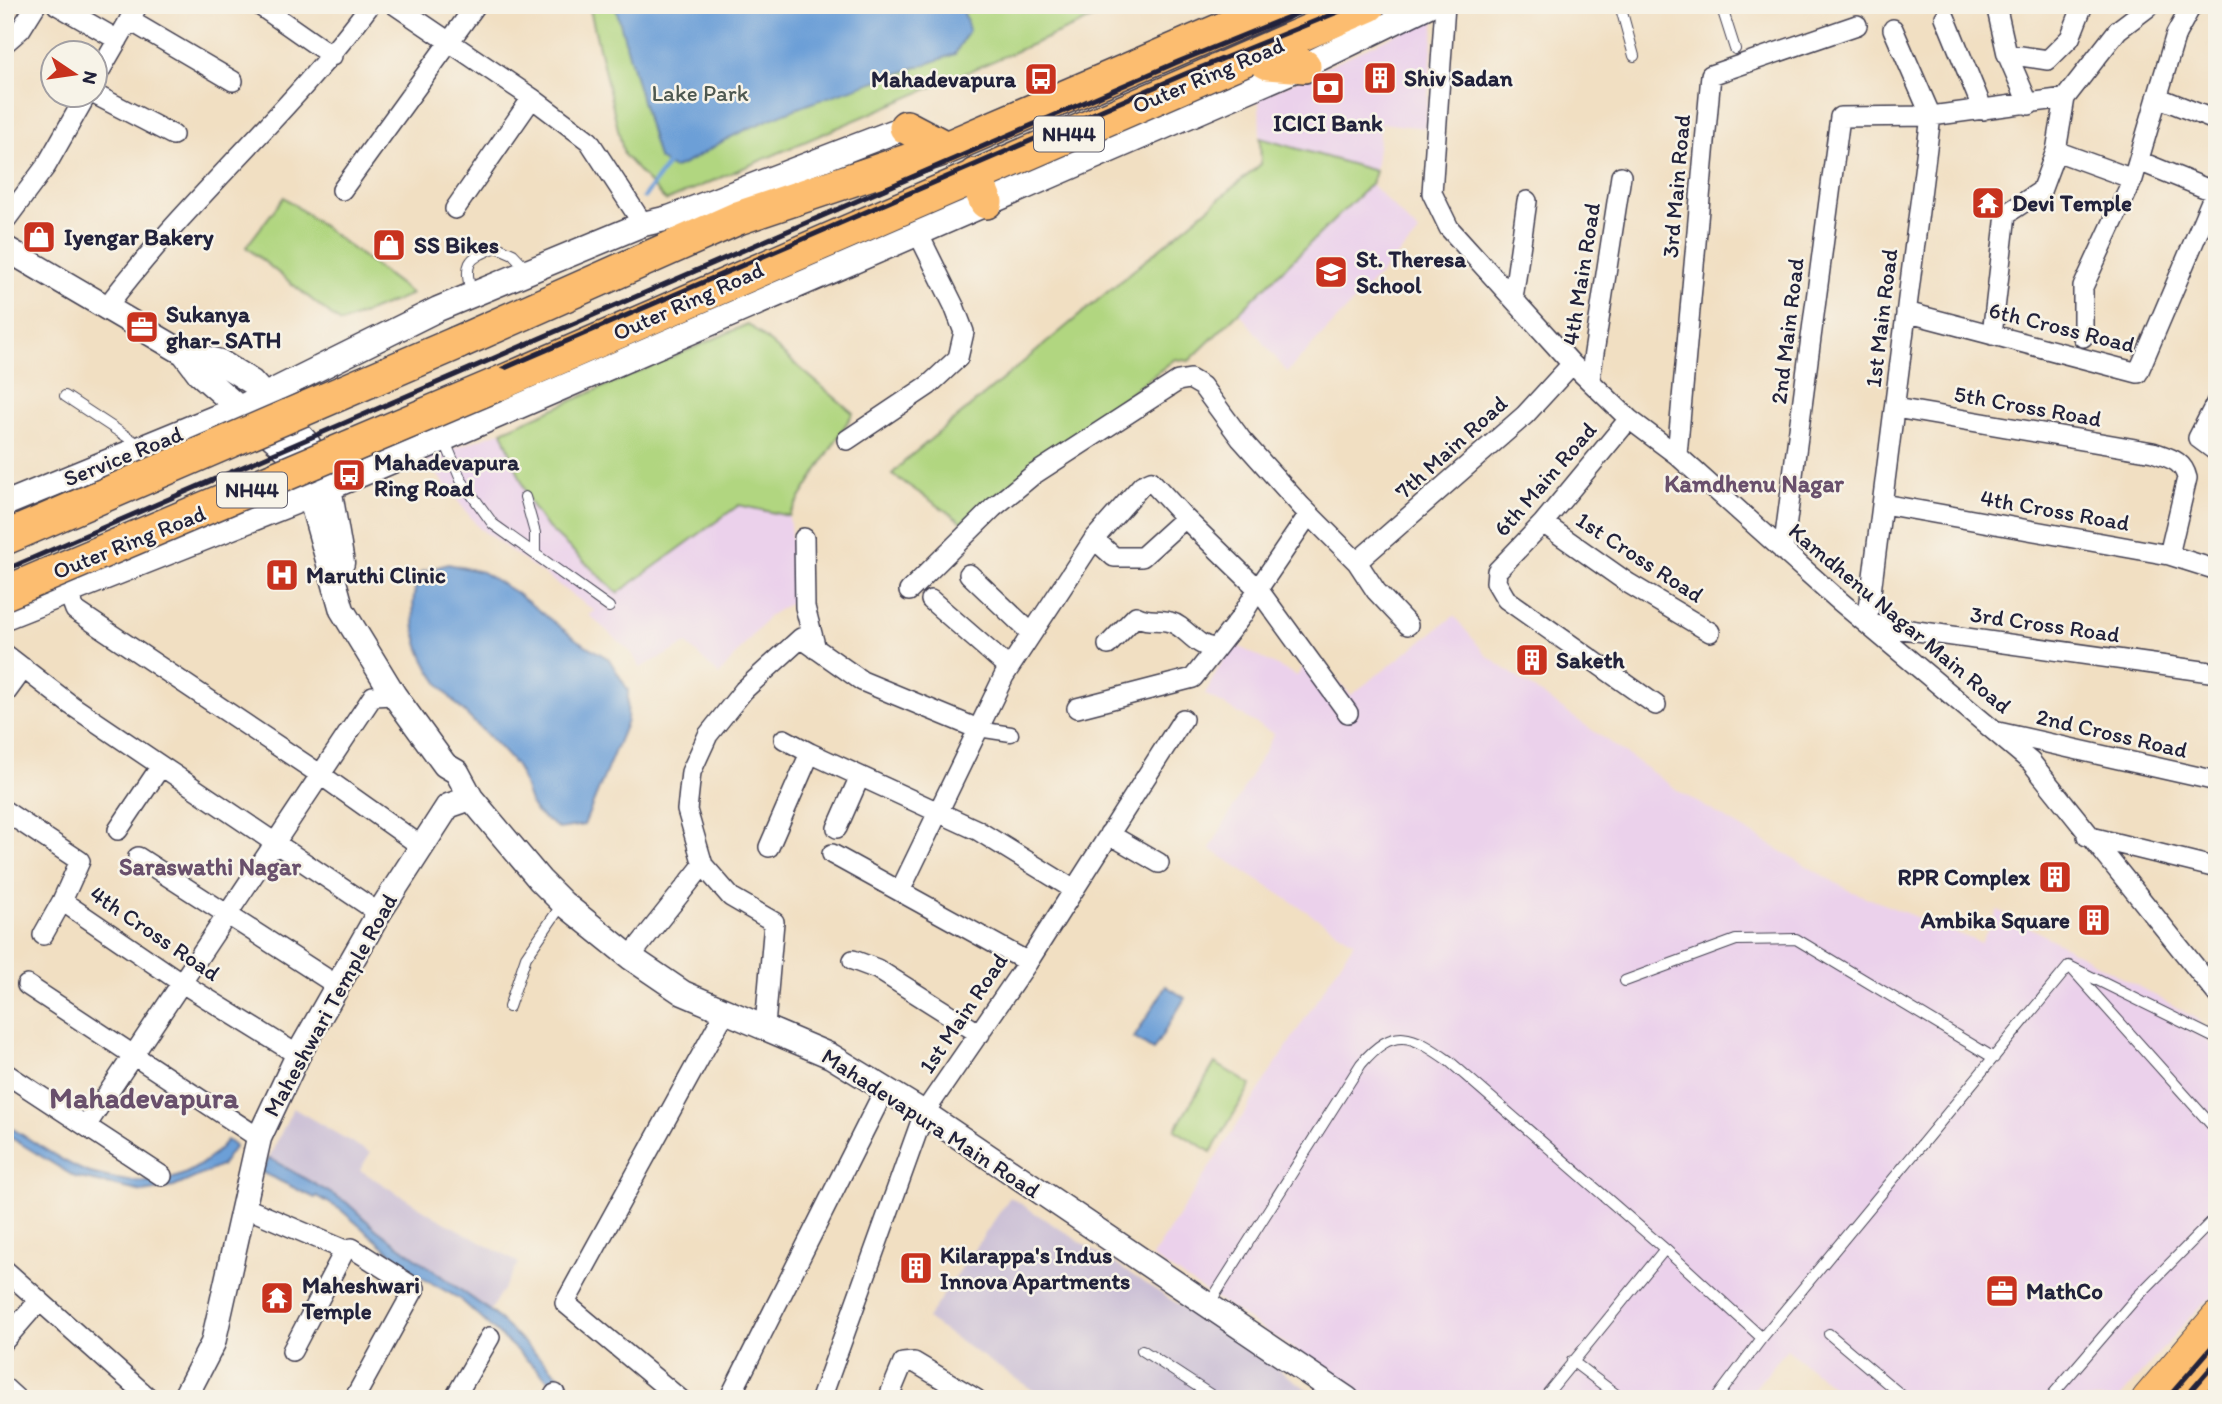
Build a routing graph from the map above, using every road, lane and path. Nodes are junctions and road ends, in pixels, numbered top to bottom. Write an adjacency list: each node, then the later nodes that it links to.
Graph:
1 (36, 5): 23 (street)
2 (57, 5): 21 (street)
3 (259, 5): 27 (street)
4 (370, 5): 27 (street)
5 (395, 5): 22 (street)
6 (476, 5): 22 (street)
7 (1279, 5): 43 (highway, Outer Ring Road / NH44)
8 (1369, 5): 26 (highway, Outer Ring Road / NH44)
9 (1429, 5): 30 (street)
10 (1445, 5): 58 (street, Kamdhenu Nagar Main Road)
11 (1620, 5): 28 (lane)
12 (1721, 5): 24 (lane)
13 (1996, 5): 25 (street)
14 (2083, 5): 25 (street)
15 (2151, 5): 34 (street)
16 (2192, 5): 33 (street)
17 (133, 13): 21 (street); 31 (street)
18 (1945, 17): 38 (street)
19 (1857, 25): 76 (street, 3rd Main Road)
20 (1893, 29): 39 (street)
21 (118, 40): 29 (street)
22 (450, 41): 32 (street); 48 (street)
23 (5, 43)
24 (1735, 49)
25 (2007, 54): 36 (street)
26 (1254, 55): 30 (highway); 47 (highway, Outer Ring Road / NH44)
27 (332, 56): 59 (street)
28 (1634, 56)
29 (108, 57)
30 (1304, 66): 47 (street)
31 (233, 81)
32 (531, 97): 51 (street); 53 (street)
33 (2157, 97): 40 (street); 45 (street)
34 (2065, 98): 36 (street); 44 (street)
35 (108, 101): 42 (street)
36 (2029, 105): 38 (street)
37 (79, 108): 52 (street)
38 (1983, 110): 39 (street)
39 (1931, 116): 60 (street, 1st Main Road); 87 (street, 2nd Main Road)
40 (2217, 121)
41 (906, 127): 43 (highway); 53 (street, Service Road)
42 (173, 135)
43 (946, 148): 84 (highway, Outer Ring Road / NH44, bridge)
44 (2056, 151): 45 (street); 61 (street)
45 (2136, 170): 49 (street); 62 (street)
46 (1621, 176): 65 (street, 4th Main Road)
47 (981, 189): 54 (street); 96 (highway, Outer Ring Road / NH44, bridge)
48 (342, 190)
49 (2216, 192): 61 (street, 6th Cross Road)
50 (1527, 201): 58 (street)
51 (455, 209)
52 (5, 221)
53 (643, 224): 56 (street, Service Road)
54 (918, 233): 72 (street); 73 (street)
55 (7, 253): 59 (street)
56 (529, 271): 57 (street, Service Road); 57 (lane)
57 (471, 296): 67 (street, Service Road)
58 (1513, 299): 64 (street, Kamdhenu Nagar Main Road)
59 (105, 309): 63 (street)
60 (1906, 312): 61 (street, 6th Cross Road); 70 (street, 1st Main Road)
61 (1992, 335)
62 (2083, 337)
63 (184, 353): 67 (street); 69 (street)
64 (1572, 364): 65 (street, Kamdhenu Nagar Main Road); 90 (street, 7th Main Road)
65 (1590, 379): 71 (street, Kamdhenu Nagar Main Road)
66 (65, 396): 74 (lane)
67 (265, 396): 69 (street, Service Road); 77 (street)
68 (2217, 401): 75 (street)
69 (241, 407): 74 (street, Service Road); 77 (street)
70 (1895, 408): 80 (street, 1st Main Road); 89 (street, 5th Cross Road)
71 (1629, 419): 76 (street, Kamdhenu Nagar Main Road); 83 (street, 6th Main Road)
72 (847, 440)
73 (438, 441): 77 (street); 88 (lane)
74 (144, 448): 79 (street, Service Road)
75 (2217, 452)
76 (1677, 455): 87 (street, Kamdhenu Nagar Main Road)
77 (320, 492): 94 (street); 112 (street, Mahadevapura Main Road); 123 (street)
78 (525, 497): 88 (lane)
79 (5, 504)
80 (1883, 504): 89 (street, 4th Cross Road); 100 (street, 1st Main Road)
81 (1308, 514): 90 (street); 93 (street); 95 (street)
82 (1185, 518): 86 (street); 86 (street); 93 (street)
83 (1543, 523): 102 (street, 1st Cross Road); 113 (street, 6th Main Road)
84 (5, 538)
85 (804, 538): 106 (street)
86 (1094, 539): 103 (street)
87 (1783, 551): 100 (street, Kamdhenu Nagar Main Road)
88 (535, 554): 98 (lane)
89 (2169, 555): 91 (street, 4th Cross Road)
90 (1357, 562): 101 (street)
91 (2217, 570)
92 (970, 574): 103 (street)
93 (1258, 589): 105 (street); 115 (street)
94 (68, 591): 99 (street); 124 (street)
95 (909, 591)
96 (5, 593)
97 (931, 600): 109 (street)
98 (609, 607)
99 (5, 617)
100 (1867, 624): 110 (street, 3rd Cross Road); 118 (street, Kamdhenu Nagar Main Road)
101 (1408, 625)
102 (1710, 632)
103 (1031, 633): 109 (street)
104 (1108, 645): 105 (street)
105 (1214, 648): 114 (street)
106 (816, 649): 117 (street); 140 (street)
107 (5, 654): 108 (street)
108 (23, 668): 111 (street); 122 (street)
109 (1009, 668): 117 (street)
110 (2217, 673)
111 (5, 694)
112 (394, 695): 123 (street, Mahadevapura Main Road); 124 (street)
113 (1656, 705)
114 (1077, 708)
115 (1349, 713)
116 (1183, 719): 132 (street, 1st Main Road)
117 (978, 729): 119 (street); 129 (street)
118 (1997, 732): 126 (street, 2nd Cross Road); 133 (street, Kamdhenu Nagar Main Road)
119 (1011, 734)
120 (784, 739): 121 (street)
121 (810, 753): 125 (street); 136 (street)
122 (161, 766): 131 (street); 134 (street)
123 (457, 772): 127 (street, Mahadevapura Main Road)
124 (321, 775): 134 (street); 135 (street)
125 (860, 776): 129 (street); 130 (street)
126 (2217, 781)
127 (471, 798): 135 (street, Maheshwari Temple Road); 145 (street, Mahadevapura Main Road)
128 (5, 811): 144 (street, 4th Cross Road)
129 (938, 812): 142 (street); 143 (street)
130 (837, 828)
131 (118, 830)
132 (1109, 834): 139 (street); 142 (street, 1st Main Road)
133 (2087, 836): 141 (street); 157 (street, Kamdhenu Nagar Main Road)
134 (275, 844): 146 (street); 147 (street)
135 (421, 846): 146 (street, Maheshwari Temple Road)
136 (769, 847)
137 (832, 854): 143 (street)
138 (138, 857): 147 (street)
139 (1159, 863)
140 (703, 864): 149 (street); 160 (street)
141 (2217, 869)
142 (1073, 889): 151 (street, 1st Main Road)
143 (900, 891): 151 (street)
144 (62, 901): 148 (street); 154 (street, 4th Cross Road)
145 (563, 904): 149 (street, Mahadevapura Main Road); 158 (lane)
146 (379, 913): 156 (street, Maheshwari Temple Road)
147 (228, 914): 154 (street); 156 (street)
148 (43, 935)
149 (630, 957): 159 (street, Mahadevapura Main Road)
150 (853, 960): 161 (street)
151 (1028, 962): 161 (street, 1st Main Road)
152 (2069, 966): 162 (lane); 165 (lane); 170 (lane)
153 (1625, 981): 165 (lane)
154 (182, 983): 163 (street); 164 (street, 4th Cross Road)
155 (27, 985): 163 (street)
156 (338, 986): 164 (street, Maheshwari Temple Road)
157 (2217, 994)
158 (509, 1007)
159 (725, 1012): 160 (street, Mahadevapura Main Road); 196 (street)
160 (765, 1026): 167 (street, Mahadevapura Main Road)
161 (981, 1034): 168 (street, 1st Main Road)
162 (2217, 1039)
163 (133, 1055): 169 (street); 171 (street)
164 (298, 1055): 171 (street, Maheshwari Temple Road)
165 (1994, 1058): 183 (lane)
166 (5, 1073): 169 (street)
167 (885, 1089): 168 (street, Mahadevapura Main Road); 197 (street)
168 (924, 1113): 179 (street, Mahadevapura Main Road); 198 (street, 1st Main Road)
169 (86, 1126): 172 (street)
170 (2217, 1131)
171 (259, 1138): 173 (street, Maheshwari Temple Road)
172 (162, 1175)
173 (244, 1207): 176 (street); 193 (street, Maheshwari Temple Road)
174 (2217, 1216): 206 (lane)
175 (1665, 1249): 179 (lane); 183 (lane); 188 (lane)
176 (345, 1250): 186 (street); 194 (street)
177 (5, 1270): 178 (street)
178 (39, 1301): 184 (street); 192 (street)
179 (1208, 1306): 190 (street, Mahadevapura Main Road)
180 (2217, 1318): 207 (main road)
181 (1829, 1335): 205 (lane)
182 (490, 1337): 195 (street)
183 (1762, 1338): 204 (lane)
184 (5, 1340)
185 (1142, 1350): 201 (lane)
186 (292, 1351)
187 (2217, 1353): 208 (main road)
188 (1573, 1361): 202 (lane); 203 (lane)
189 (5, 1388): 191 (street)
190 (1337, 1396)
191 (17, 1399)
192 (150, 1399)
193 (184, 1399)
194 (354, 1399)
195 (454, 1399)
196 (680, 1399)
197 (729, 1399)
198 (821, 1399)
199 (888, 1399): 200 (street)
200 (976, 1399)
201 (1217, 1399)
202 (1543, 1399)
203 (1622, 1399)
204 (1716, 1399)
205 (1906, 1399)
206 (2049, 1399)
207 (2148, 1399)
208 (2178, 1399)

